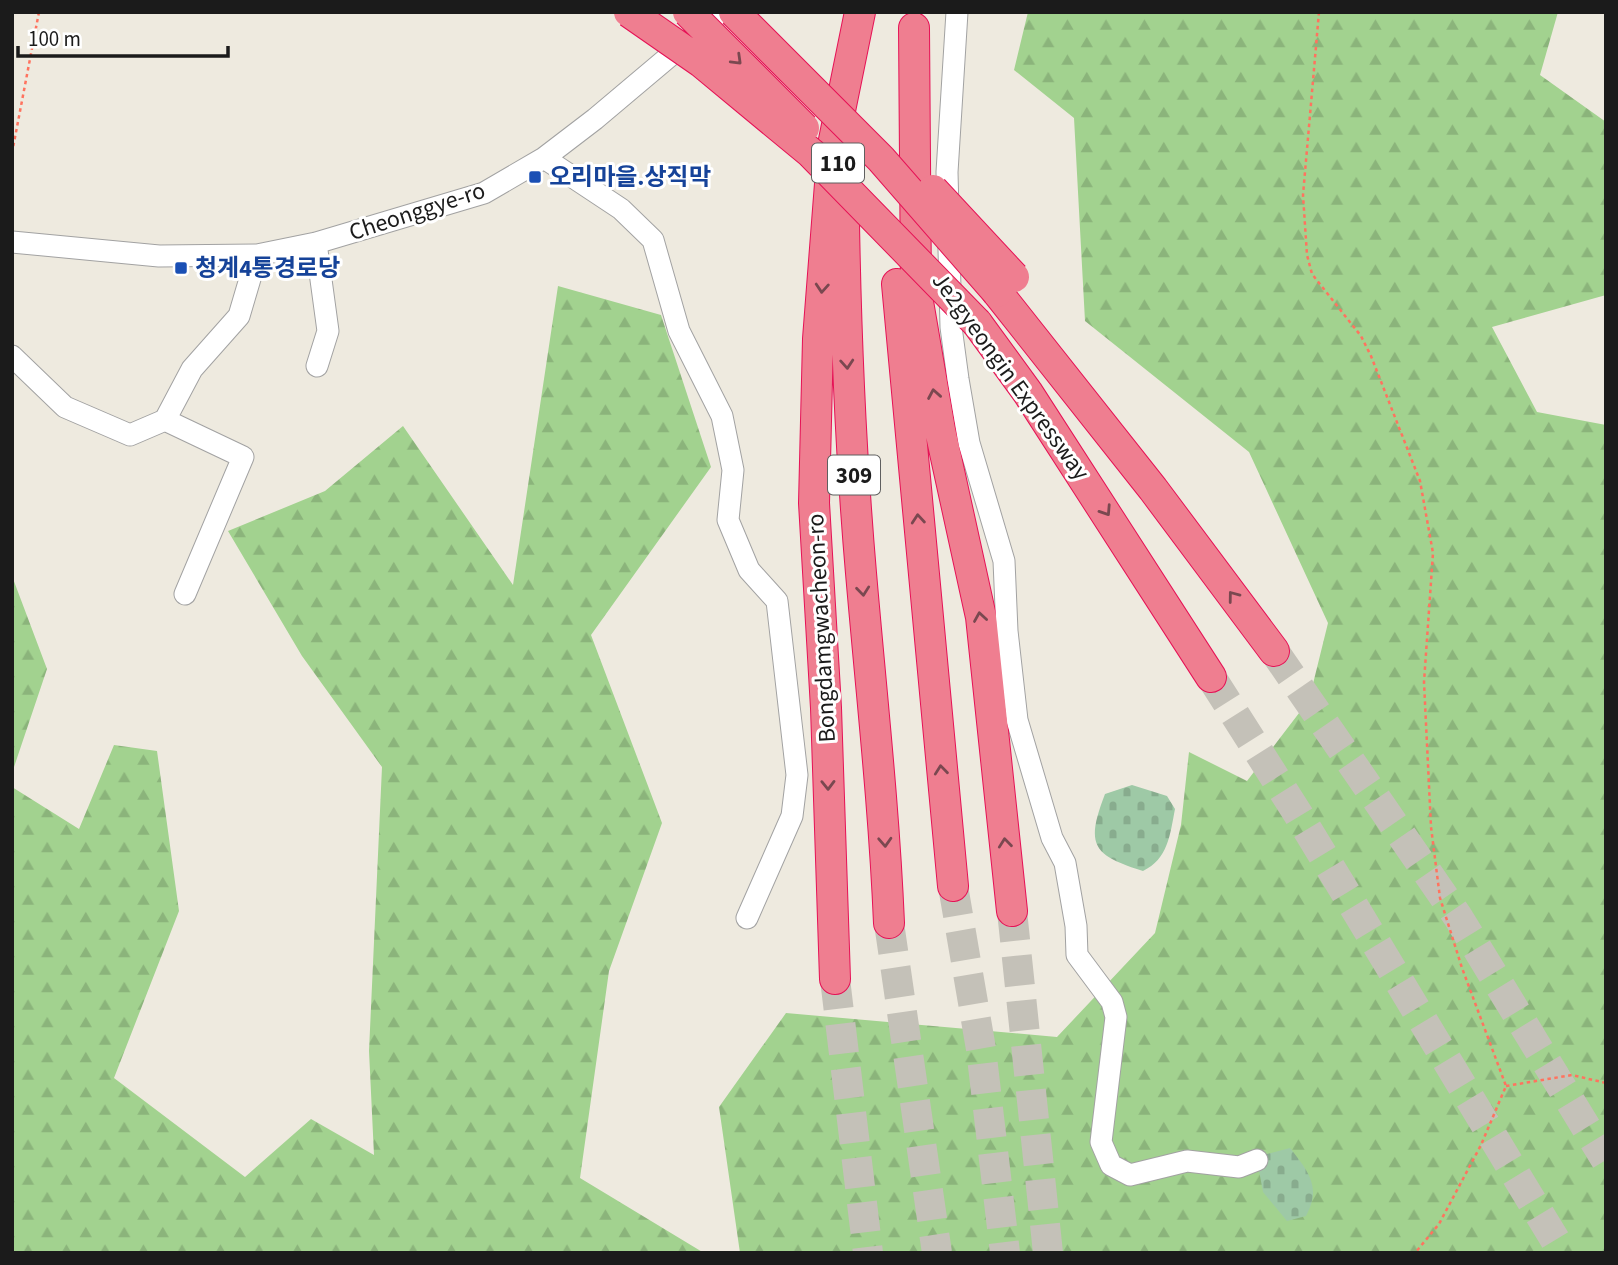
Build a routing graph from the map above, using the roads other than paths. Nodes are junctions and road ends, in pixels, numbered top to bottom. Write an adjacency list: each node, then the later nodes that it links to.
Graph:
1 (629, 12): 14 (highway, bridge)
2 (688, 12): 14 (highway, Je2gyeongin Expressway / 110, one-way to 14, bridge)
3 (722, 12): 9 (street, Cheonggye-ro)
4 (734, 12): 13 (highway, Je2gyeongin Expressway / 110, bridge)
5 (761, 12): 13 (highway, bridge)
6 (957, 12): 26 (street)
7 (859, 20): 24 (highway, Bongdamgwacheon-ro / 309, one-way to 24); 25 (highway, Bongdamgwacheon-ro, one-way to 25)
8 (916, 20): 21 (highway, 309, one-way to 8); 22 (highway, one-way to 8)
9 (544, 158): 11 (street, Cheonggye-ro); 23 (street)
10 (12, 242): 12 (street, Cheonggye-ro)
11 (316, 243): 12 (street, Cheonggye-ro); 16 (street)
12 (257, 255): 17 (street)
13 (1006, 285): 19 (highway, Je2gyeongin Expressway / 110, one-way to 13)
14 (977, 323): 20 (highway, Je2gyeongin Expressway / 110, one-way to 20)
15 (12, 356): 17 (street)
16 (317, 366)
17 (165, 420): 18 (street)
18 (184, 594)
19 (1274, 651)
20 (1211, 677)
21 (953, 886)
22 (1012, 911)
23 (747, 918)
24 (889, 923)
25 (835, 979)
26 (1257, 1160)

